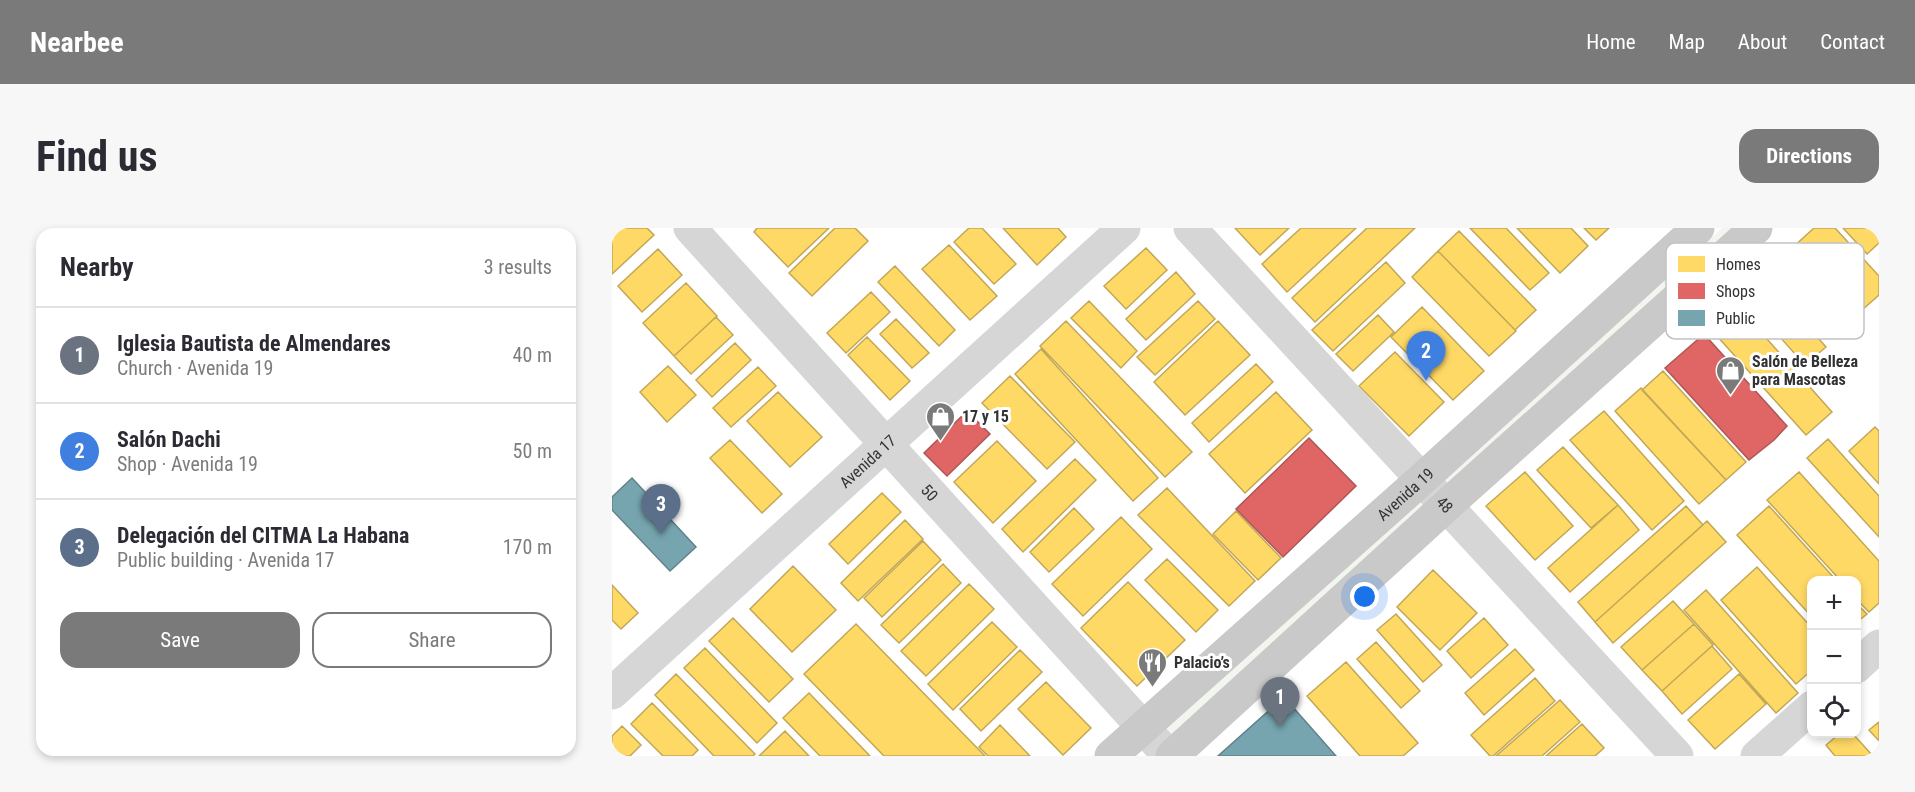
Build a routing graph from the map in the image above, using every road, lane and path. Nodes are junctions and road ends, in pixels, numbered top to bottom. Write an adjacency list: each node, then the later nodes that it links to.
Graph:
1 (690, 228): 10 (street, 50)
2 (1124, 228): 10 (street, Avenida 17)
3 (1190, 228): 11 (street, 48)
4 (1698, 228): 6 (main road, Avenida 19)
5 (1756, 228): 7 (main road)
6 (1682, 243)
7 (1739, 243)
8 (1666, 257): 11 (main road, Avenida 19)
9 (1666, 309): 12 (main road)
10 (886, 444): 15 (street, Avenida 17); 17 (street, 50)
11 (1421, 480): 12 (street, 48); 17 (main road, Avenida 19)
12 (1446, 506): 19 (main road); 20 (street, 48)
13 (1879, 646): 14 (street)
14 (1861, 663)
15 (612, 693)
16 (1807, 711): 21 (street)
17 (1143, 727): 18 (main road, Avenida 19); 19 (street, 50)
18 (1111, 756)
19 (1171, 756)
20 (1677, 756)
21 (1757, 756)

